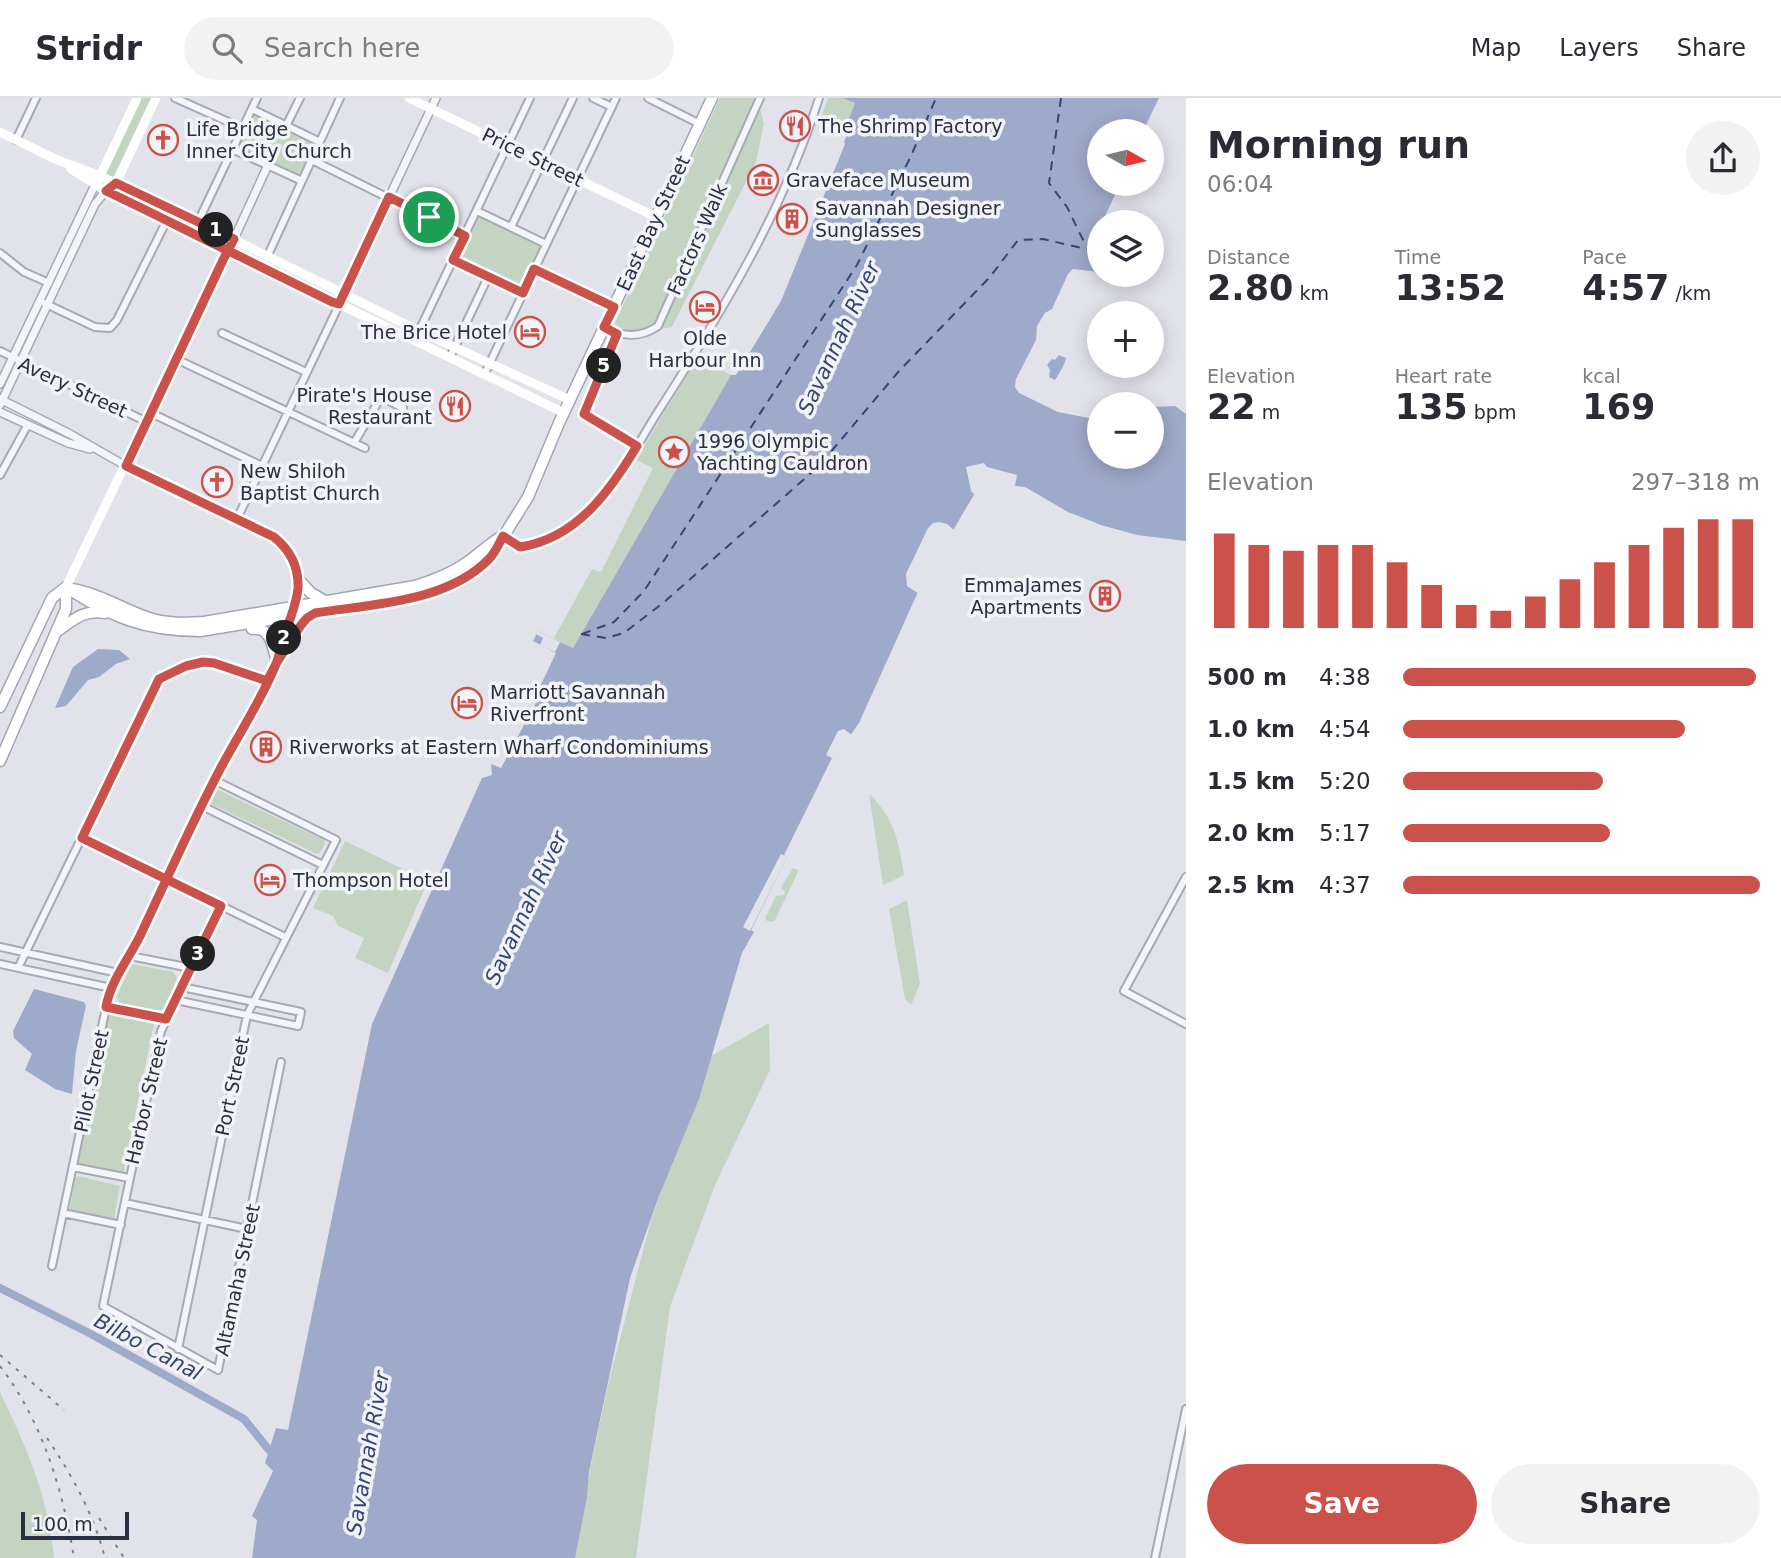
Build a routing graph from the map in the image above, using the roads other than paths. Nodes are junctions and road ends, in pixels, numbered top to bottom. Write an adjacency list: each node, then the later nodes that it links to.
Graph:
1 (36, 98): 25 (street)
2 (137, 98): 33 (main road)
3 (156, 98): 35 (main road)
4 (175, 98): 23 (street)
5 (257, 98): 20 (street)
6 (300, 98): 22 (street)
7 (340, 98): 26 (street)
8 (409, 98): 19 (main road, Price Street)
9 (436, 98): 19 (street)
10 (530, 98): 27 (street)
11 (573, 98): 30 (street)
12 (593, 98): 18 (street)
13 (616, 98): 18 (street)
14 (648, 98): 21 (street)
15 (712, 98): 21 (main road, East Bay Street)
16 (760, 98): 61 (street, Factors Walk)
17 (819, 98): 80 (street)
18 (612, 107): 32 (street)
19 (431, 108): 27 (main road, Price Street); 37 (street)
20 (252, 109): 22 (street); 23 (street)
21 (700, 124): 39 (main road, East Bay Street)
22 (286, 126): 26 (street)
23 (242, 128): 28 (street)
24 (0, 132): 25 (main road)
25 (16, 140): 33 (main road)
26 (320, 142): 29 (street)
27 (507, 145): 30 (main road, Price Street); 38 (street)
28 (232, 149): 31 (street); 41 (street)
29 (312, 160): 34 (street); 37 (street)
30 (542, 162): 32 (main road, Price Street); 42 (street)
31 (268, 165): 34 (street); 44 (street)
32 (577, 178): 39 (main road, Price Street); 45 (street)
33 (98, 181): 35 (main road); 36 (main road); 52 (street)
34 (302, 181): 48 (street)
35 (116, 183): 36 (main road); 41 (main road)
36 (106, 191): 40 (main road); 55 (street)
37 (389, 197): 43 (street); 53 (street)
38 (477, 211): 42 (street); 43 (street)
39 (656, 217): 57 (main road, East Bay Street)
40 (167, 220): 46 (main road); 55 (street)
41 (198, 222): 44 (main road)
42 (511, 227): 45 (street)
43 (465, 236): 49 (street)
44 (234, 239): 46 (main road); 48 (main road)
45 (546, 244): 50 (street)
46 (228, 251): 56 (main road); 65 (main road)
47 (0, 253): 52 (street)
48 (268, 256): 53 (main road)
49 (453, 260): 51 (street); 59 (street)
50 (534, 269): 54 (street); 57 (street)
51 (488, 277): 54 (street); 62 (street)
52 (48, 283): 55 (street)
53 (344, 293): 56 (street); 59 (main road)
54 (523, 293): 67 (street)
55 (44, 302): 66 (street)
56 (339, 304): 64 (main road); 68 (street)
57 (614, 307): 58 (main road, East Bay Street)
58 (604, 327): 61 (street); 71 (main road, East Bay Street)
59 (419, 331): 62 (main road)
60 (222, 333): 68 (street)
61 (617, 334): 80 (street)
62 (455, 347): 64 (street); 67 (main road)
63 (0, 351): 66 (street, Avery Street)
64 (450, 357): 69 (main road)
65 (176, 359): 75 (street); 77 (main road)
66 (16, 361): 70 (street); 72 (street); 77 (street, Avery Street)
67 (490, 363): 69 (street); 71 (main road)
68 (306, 372): 75 (street)
69 (485, 373): 76 (main road)
70 (0, 384)
71 (570, 400): 76 (main road, East Bay Street)
72 (1, 402): 82 (street)
73 (403, 408): 79 (street)
74 (0, 412): 78 (street)
75 (287, 413): 79 (street); 84 (street)
76 (564, 413): 87 (main road, East Bay Street)
77 (149, 417): 83 (main road); 84 (street, Avery Street)
78 (27, 426): 82 (street); 85 (street)
79 (354, 443): 81 (street)
80 (637, 446): 87 (street)
81 (365, 448)
82 (96, 450): 83 (street)
83 (126, 466): 86 (street); 89 (main road)
84 (262, 466): 86 (street)
85 (0, 475)
86 (236, 521): 88 (street)
87 (503, 536): 90 (main road); 93 (main road, East Bay Street)
88 (298, 579): 90 (main road); 91 (street)
89 (66, 587): 91 (main road); 92 (main road); 96 (main road); 99 (main road)
90 (326, 601): 91 (main road)
91 (295, 606): 94 (street)
92 (109, 613): 95 (main road); 96 (main road)
93 (315, 613): 94 (main road, East Bay Street); 97 (main road)
94 (291, 617): 95 (main road, East Bay Street); 97 (street, Pilot Street)
95 (200, 631): 97 (main road)
96 (56, 633): 100 (main road)
97 (277, 662): 98 (street, Pilot Street)
98 (267, 681): 101 (street, Pilot Street); 103 (street)
99 (0, 707)
100 (0, 761)
101 (214, 780): 102 (street, Pilot Street); 104 (street, Port Street)
102 (202, 806): 104 (street); 106 (street, Pilot Street)
103 (82, 838): 106 (street); 110 (street)
104 (323, 865): 108 (street, Port Street)
105 (1186, 877): 123 (street)
106 (167, 879): 107 (street); 111 (street, Pilot Street)
107 (221, 906): 108 (street); 114 (street, Harbor Street)
108 (285, 937): 119 (street, Port Street)
109 (0, 947): 110 (street)
110 (25, 953): 113 (street); 115 (street)
111 (130, 956): 114 (street); 115 (street, Pilot Street)
112 (0, 964): 113 (street)
113 (19, 966): 117 (street)
114 (191, 968): 116 (street, Harbor Street)
115 (118, 972): 117 (street, Pilot Street)
116 (182, 987): 118 (street, Harbor Street); 119 (street)
117 (111, 988): 120 (street, Pilot Street)
118 (176, 1000): 121 (street); 122 (street, Harbor Street)
119 (254, 1002): 121 (street, Port Street); 121 (street)
120 (106, 1007): 122 (street); 125 (street, Pilot Street)
121 (247, 1015): 129 (street, Port Street)
122 (166, 1019): 126 (street, Harbor Street)
123 (1186, 1024)
124 (281, 1062): 131 (street, Altamaha Street)
125 (73, 1167): 126 (street); 128 (street, Pilot Street)
126 (129, 1178): 127 (street, Harbor Street)
127 (125, 1203): 129 (street); 130 (street, Harbor Street)
128 (63, 1213): 130 (street); 132 (street, Pilot Street)
129 (205, 1220): 131 (street); 134 (street, Port Street)
130 (121, 1225): 133 (street, Harbor Street)
131 (247, 1229): 134 (street, Altamaha Street)
132 (52, 1266)
133 (103, 1306): 134 (street, Altamaha Street)
134 (178, 1349)
135 (1186, 1409): 136 (street)
136 (1155, 1558)

